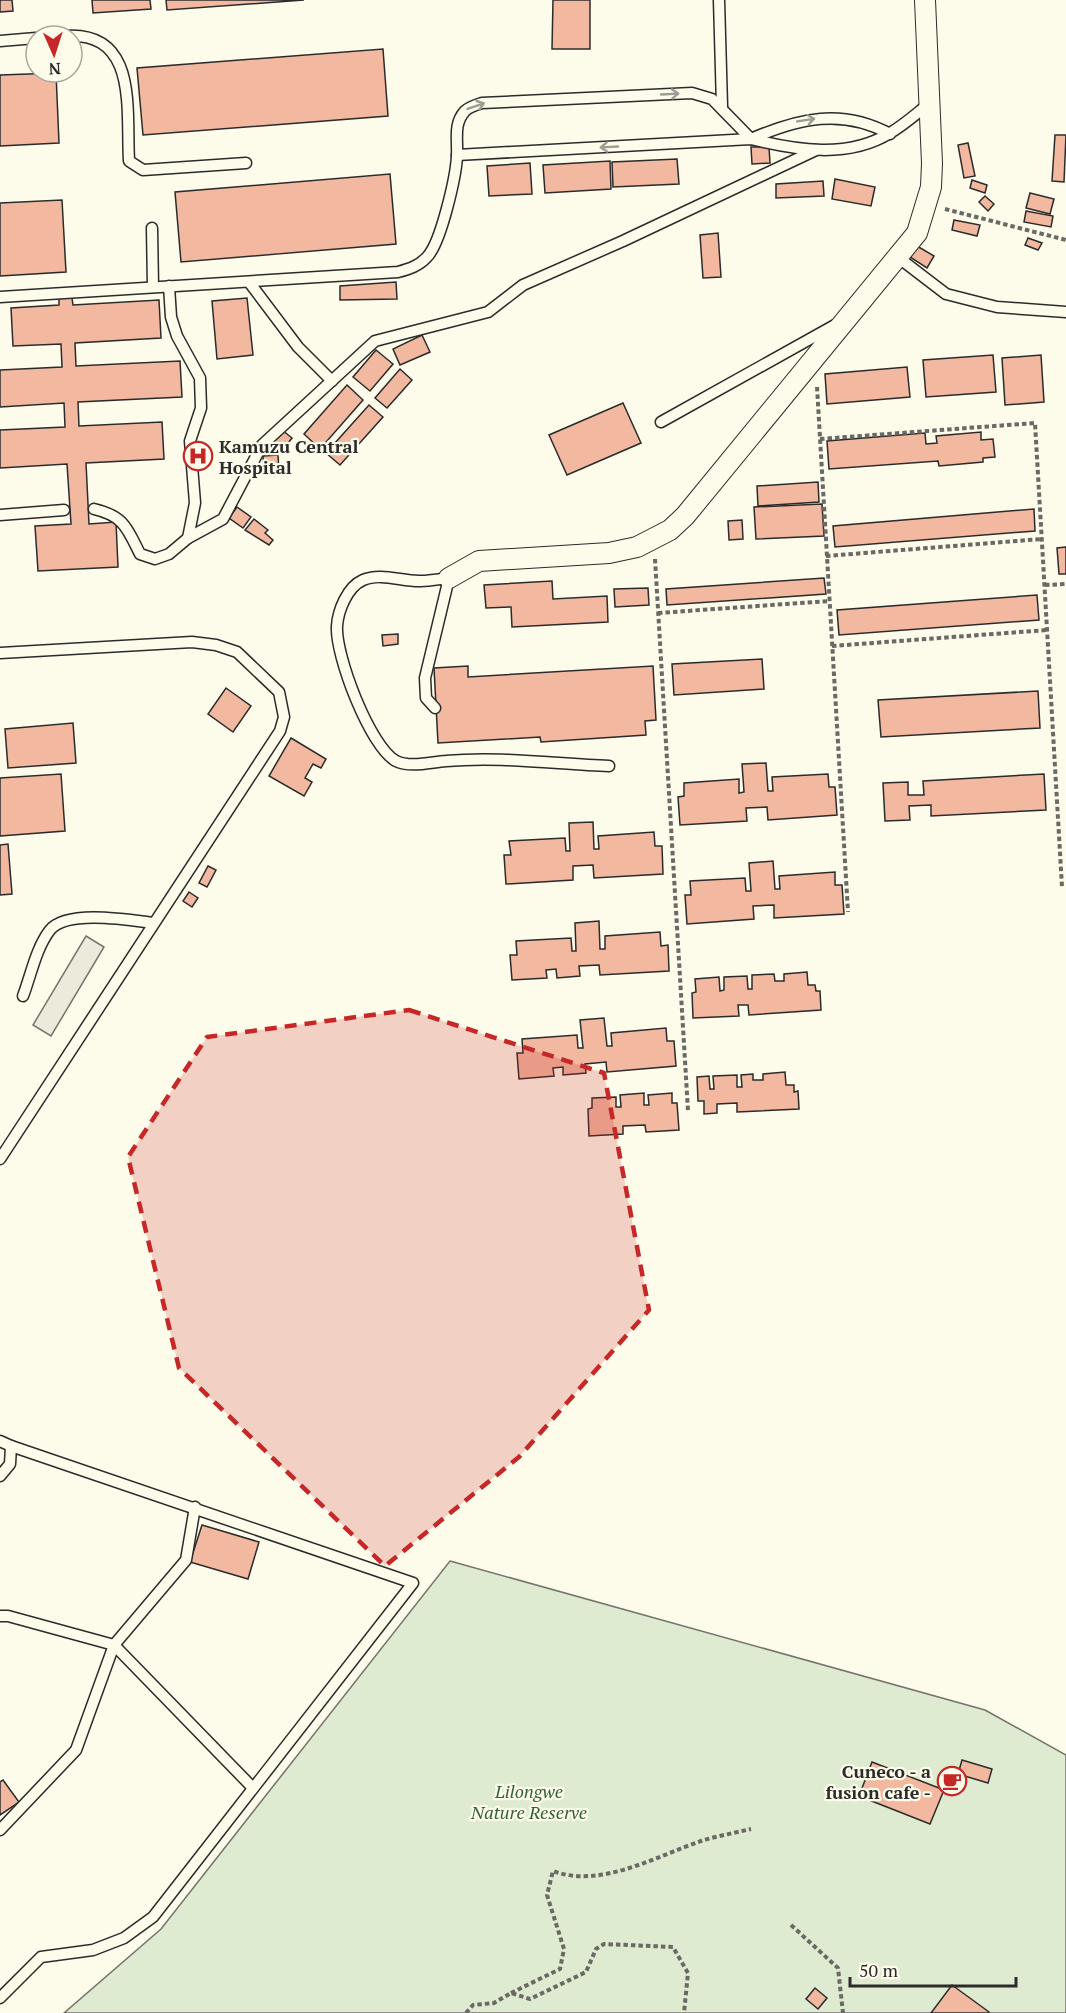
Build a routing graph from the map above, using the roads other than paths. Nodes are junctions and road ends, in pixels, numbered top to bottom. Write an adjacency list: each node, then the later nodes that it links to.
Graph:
1 (719, 0): 7 (lane)
2 (925, 0): 6 (street)
3 (84, 36): 12 (lane)
4 (24, 39): 5 (lane)
5 (0, 41)
6 (930, 103): 8 (lane); 14 (street)
7 (722, 106): 9 (lane); 11 (lane, one-way to 7)
8 (890, 134): 9 (lane, one-way to 8); 10 (lane)
9 (751, 139): 10 (lane); 11 (lane, one-way to 11)
10 (816, 150): 21 (lane)
11 (457, 156): 15 (lane)
12 (246, 163)
13 (152, 228): 17 (lane)
14 (899, 258): 19 (lane); 20 (street)
15 (249, 282): 16 (lane); 21 (lane)
16 (169, 286): 17 (lane); 26 (lane)
17 (153, 287): 18 (lane)
18 (0, 297)
19 (1066, 312)
20 (844, 321): 22 (lane); 27 (street)
21 (332, 381): 26 (lane)
22 (661, 422)
23 (94, 509): 26 (lane)
24 (64, 510): 25 (lane)
25 (0, 515)
26 (188, 538)
27 (448, 578): 29 (lane); 30 (lane)
28 (0, 653): 31 (lane)
29 (435, 708)
30 (609, 766)
31 (154, 923): 32 (lane); 33 (lane)
32 (23, 996)
33 (0, 1160)
34 (0, 1441): 35 (lane)
35 (11, 1446): 36 (lane); 37 (lane)
36 (0, 1476)
37 (195, 1507): 39 (lane); 40 (lane)
38 (0, 1616): 39 (lane)
39 (114, 1645): 40 (lane); 41 (lane)
40 (254, 1788): 42 (lane)
41 (0, 1830)
42 (0, 1998)

